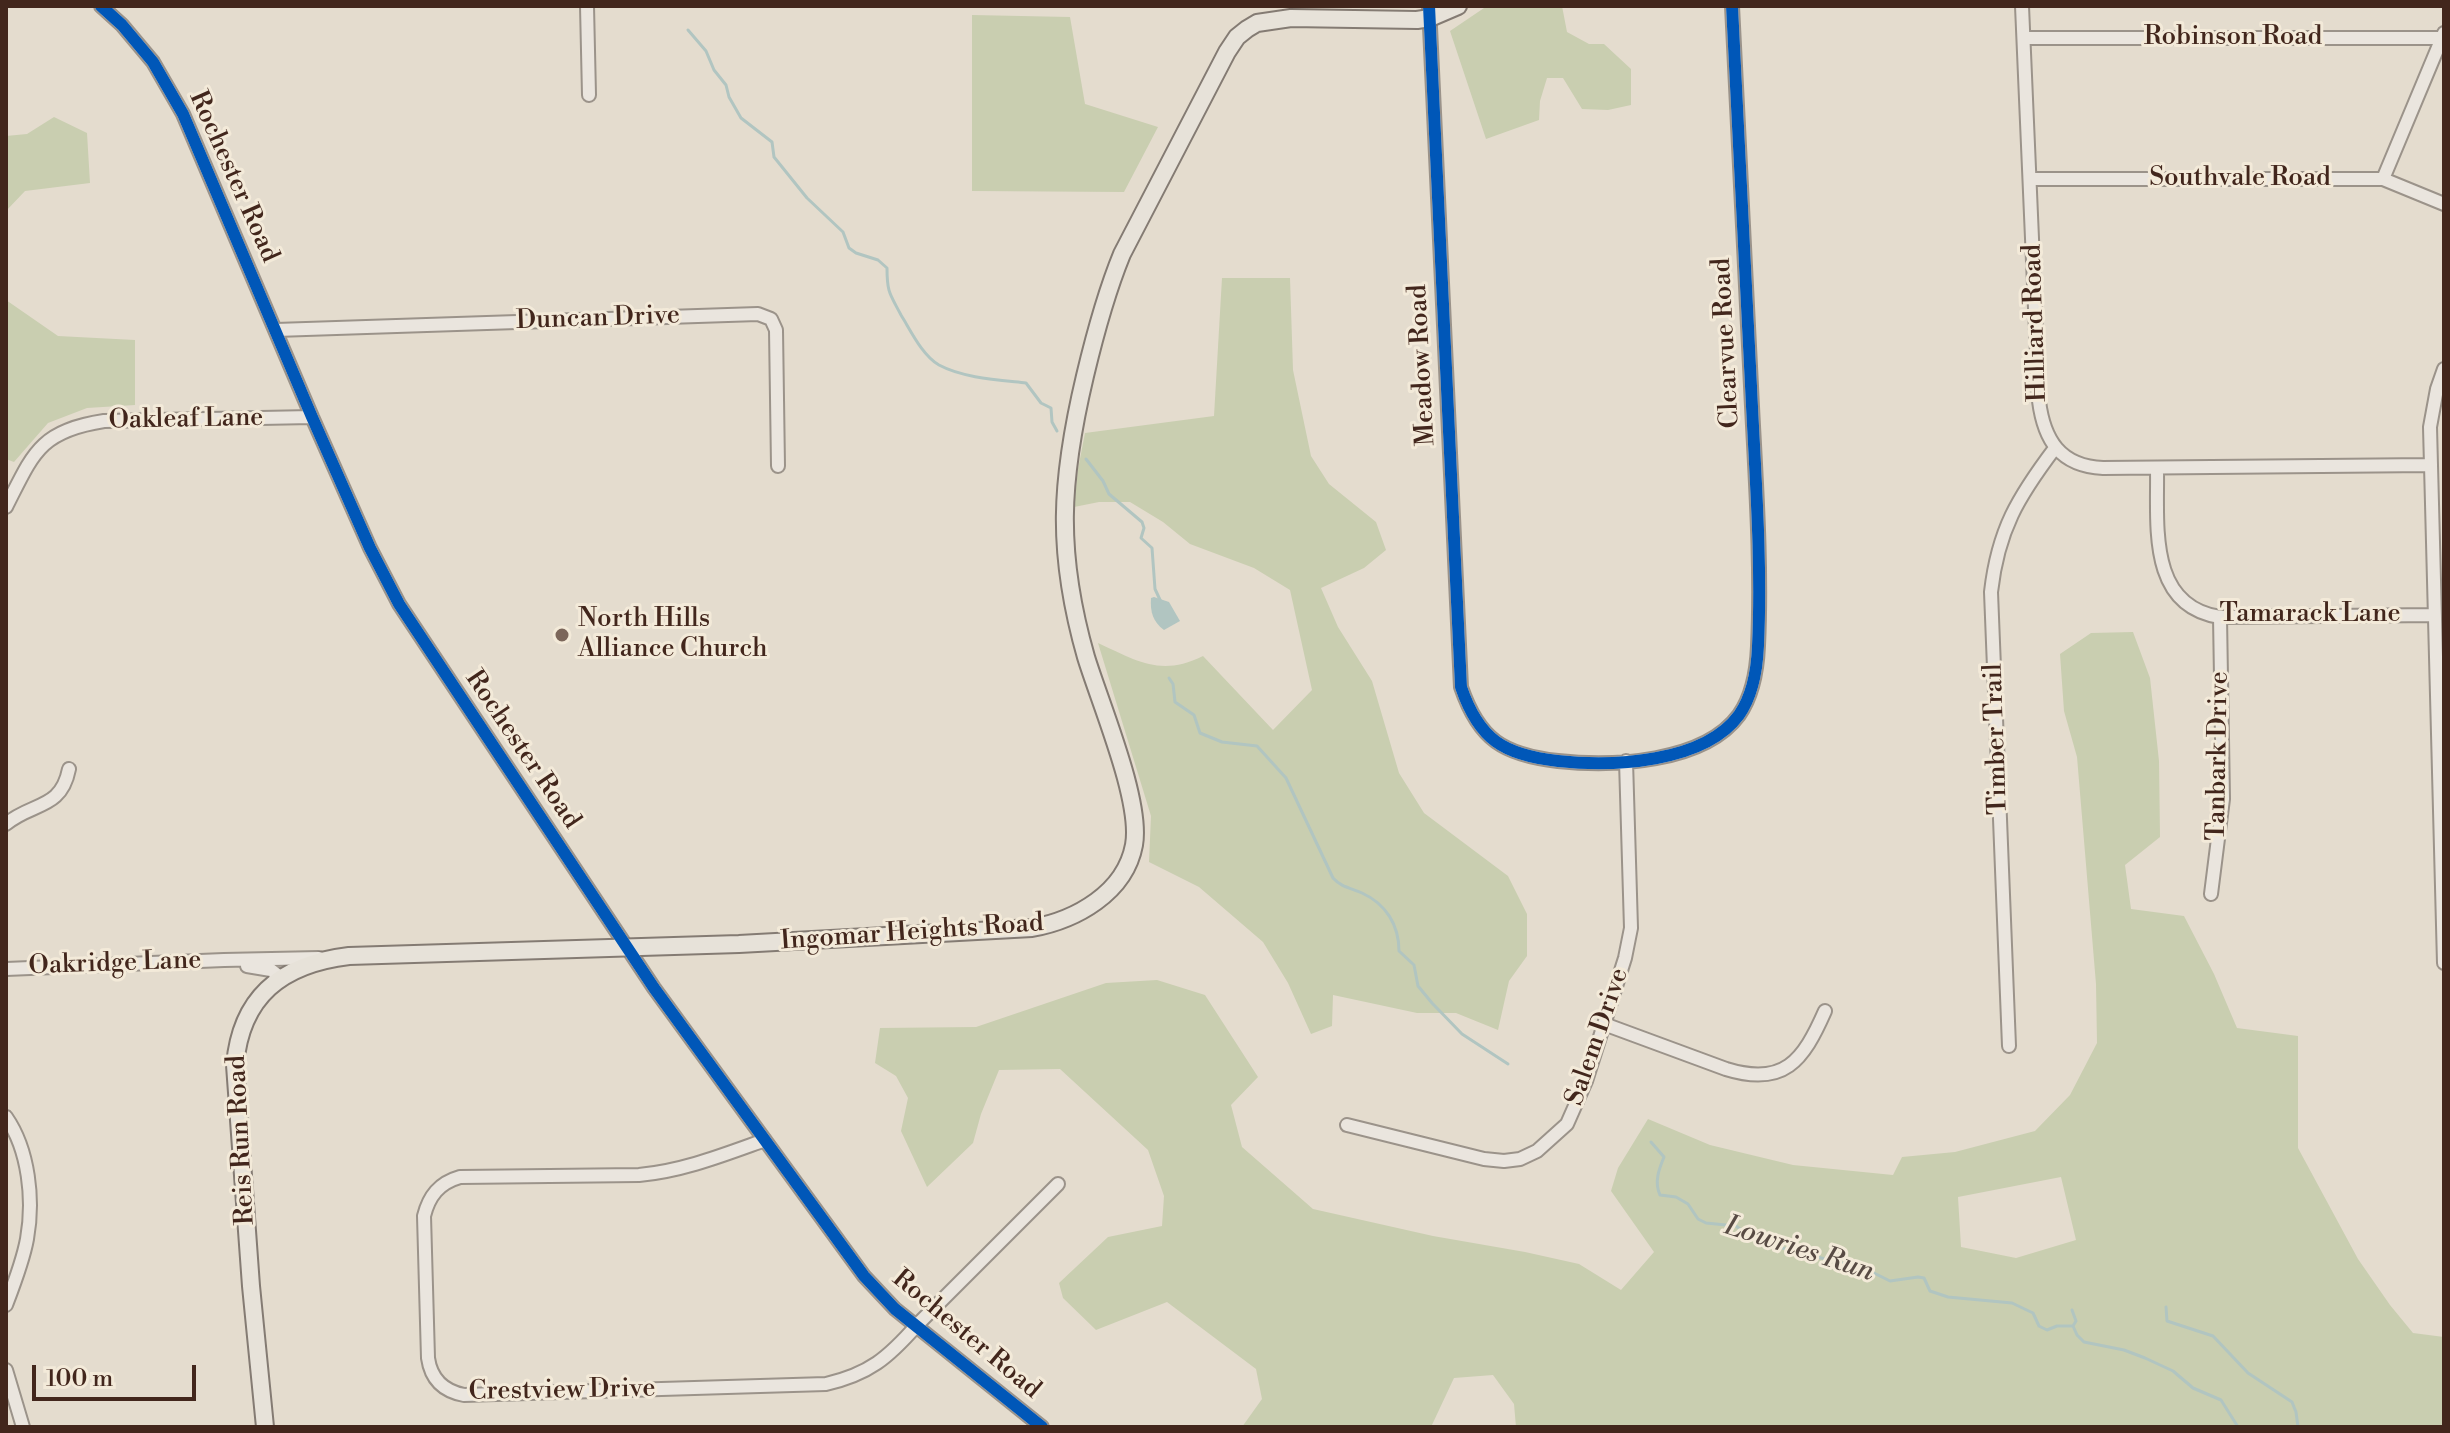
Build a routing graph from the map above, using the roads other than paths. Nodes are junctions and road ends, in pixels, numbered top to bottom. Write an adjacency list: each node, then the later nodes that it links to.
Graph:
1 (101, 6): 13 (street, Rochester Road)
2 (587, 6): 9 (street)
3 (1458, 6): 6 (main road, Ingomar Heights Road)
4 (1732, 6): 25 (street, Clearvue Road)
5 (2022, 6): 8 (street, Hilliard Road)
6 (1430, 12): 24 (street, Meadow Road); 29 (main road, Ingomar Heights Road)
7 (2443, 36): 8 (street, Robinson Road); 11 (street)
8 (2024, 38): 10 (street, Hilliard Road)
9 (589, 95)
10 (2031, 179): 11 (street, Southvale Road); 16 (street, Hilliard Road)
11 (2383, 179): 12 (street, Southvale Road)
12 (2444, 204)
13 (276, 330): 15 (street, Rochester Road); 18 (street, Duncan Drive)
14 (2444, 369): 17 (street)
15 (312, 417): 20 (street, Oakleaf Lane); 29 (street, Rochester Road)
16 (2055, 448): 19 (street); 37 (street, Timber Trail)
17 (2430, 465): 19 (street); 21 (street)
18 (778, 466)
19 (2157, 469): 22 (street, Tamarack Lane)
20 (6, 507)
21 (2435, 615): 22 (street, Tamarack Lane); 23 (street)
22 (2220, 617): 28 (street, Tanbark Drive)
23 (2440, 642): 32 (street)
24 (1474, 719): 25 (street, Clearvue Road)
25 (1626, 761): 36 (street, Salem Drive)
26 (69, 769): 27 (street)
27 (6, 824)
28 (2211, 894)
29 (627, 948): 30 (main road, Reis Run Road); 40 (street, Rochester Road)
30 (331, 958): 31 (street, Oakridge Lane); 34 (main road, Reis Run Road)
31 (224, 960): 33 (street, Oakridge Lane); 34 (street, Oakridge Lane)
32 (2444, 963)
33 (6, 969)
34 (280, 977): 46 (main road, Reis Run Road)
35 (1825, 1011): 36 (street)
36 (1604, 1024): 39 (street, Salem Drive)
37 (2009, 1046)
38 (6, 1117): 42 (street)
39 (1347, 1125)
40 (765, 1140): 43 (street, Rochester Road); 43 (street, Crestview Drive)
41 (1058, 1184): 43 (street, Crestview Drive)
42 (6, 1305)
43 (917, 1325): 47 (street, Rochester Road)
44 (6, 1370): 45 (street)
45 (23, 1427)
46 (265, 1427)
47 (1042, 1427)

